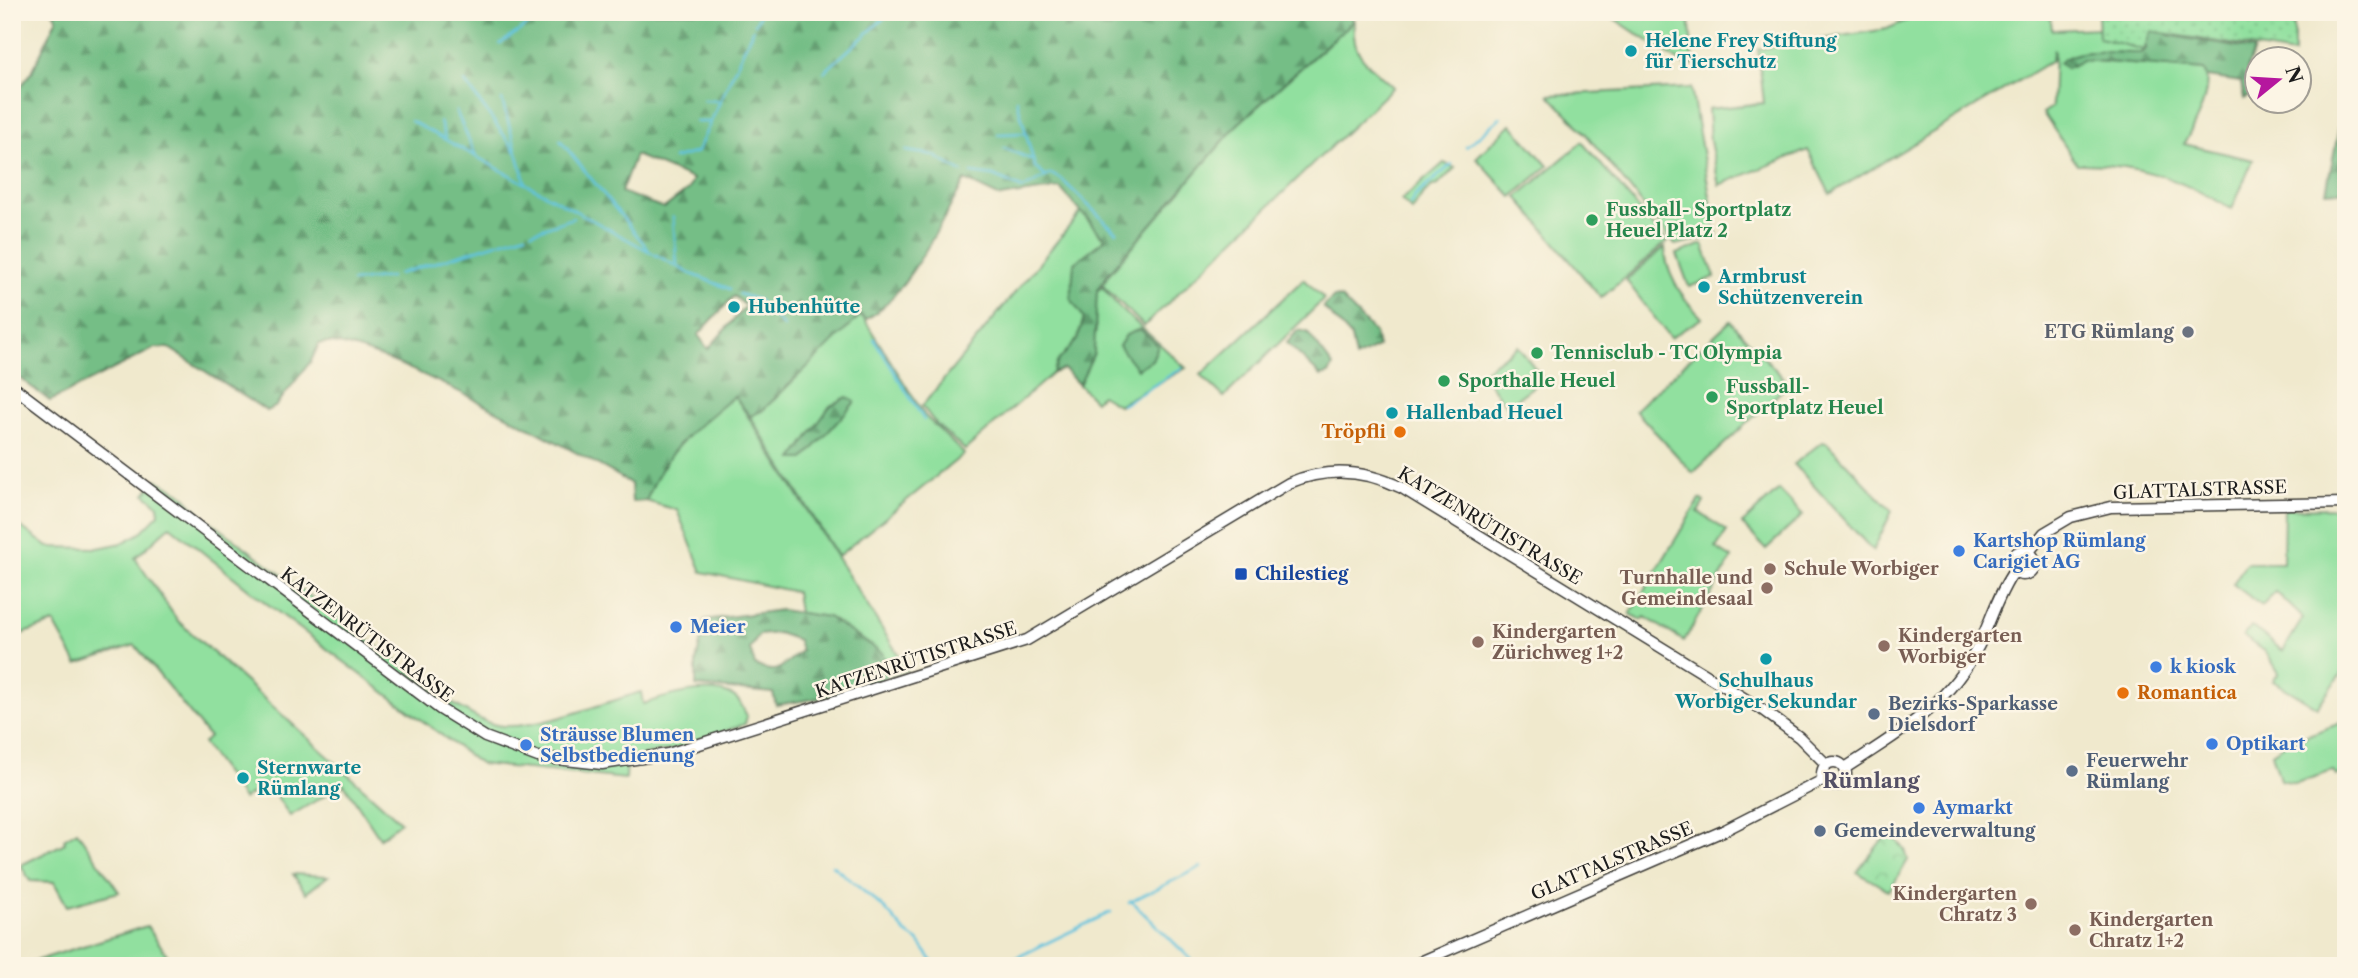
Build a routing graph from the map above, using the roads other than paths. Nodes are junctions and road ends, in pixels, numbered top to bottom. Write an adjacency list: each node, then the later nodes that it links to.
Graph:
1 (12, 386): 5 (street, KATZENRÜTISTRASSE)
2 (2346, 503): 3 (street, GLATTALSTRASSE)
3 (2028, 553): 4 (street); 4 (street)
4 (2014, 571): 6 (street)
5 (1826, 764): 6 (street); 7 (street)
6 (1845, 768): 7 (street)
7 (1823, 780): 8 (street, GLATTALSTRASSE)
8 (1411, 966)

